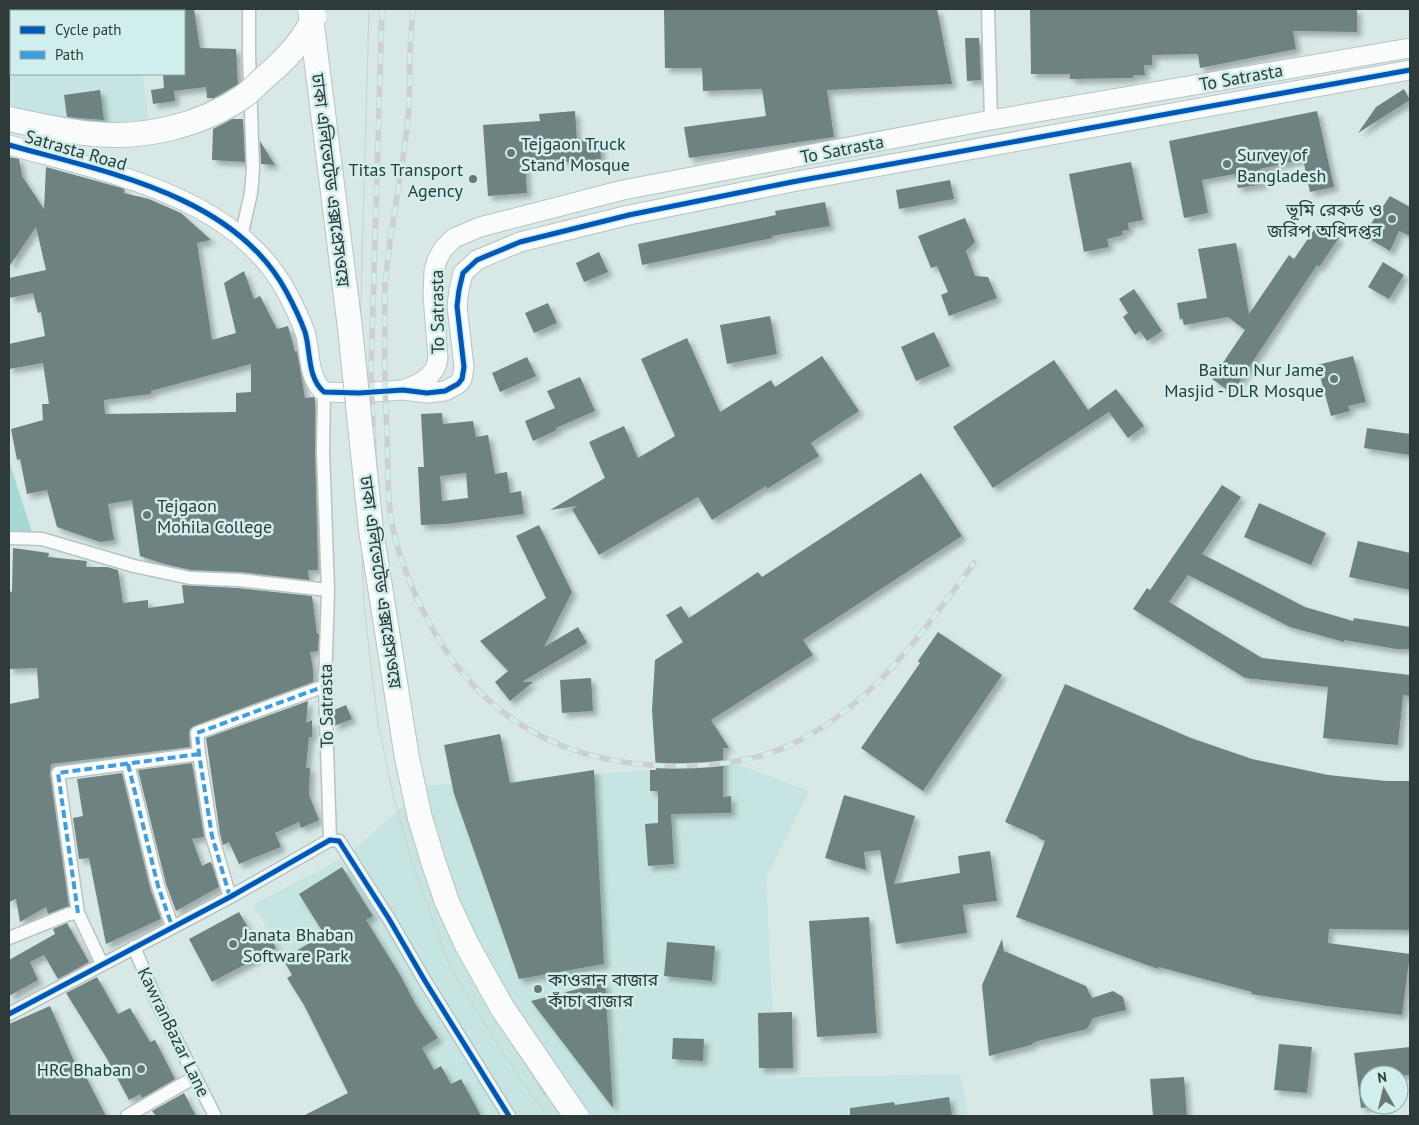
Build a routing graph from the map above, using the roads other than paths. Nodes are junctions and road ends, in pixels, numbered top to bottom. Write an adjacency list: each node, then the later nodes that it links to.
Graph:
1 (249, 9): 14 (street)
2 (310, 9): 35 (highway, ঢাকা এলিভেটেড এক্সপ্রেসওয়ে, bridge)
3 (318, 9): 7 (highway, bridge)
4 (988, 9): 8 (street)
5 (1410, 48): 8 (street, To Satrasta)
6 (1410, 70): 9 (street)
7 (9, 119)
8 (991, 120): 9 (street); 11 (street, To Satrasta)
9 (995, 144): 12 (street)
10 (9, 145): 14 (street, Satrasta Road)
11 (623, 190): 12 (street); 13 (street, To Satrasta)
12 (629, 215): 15 (street)
13 (466, 232): 15 (street); 16 (street, To Satrasta)
14 (241, 237): 17 (street, Satrasta Road)
15 (477, 260): 16 (street)
16 (403, 390): 17 (street)
17 (324, 392): 19 (street, To Satrasta)
18 (9, 538): 19 (street)
19 (328, 590): 20 (street, To Satrasta)
20 (324, 686): 21 (street); 23 (street, To Satrasta)
21 (199, 754): 22 (street); 24 (street)
22 (128, 764): 25 (street); 26 (street)
23 (330, 840): 24 (street); 34 (street)
24 (230, 897): 26 (street)
25 (78, 913): 27 (street); 29 (street)
26 (172, 926): 28 (street)
27 (9, 938)
28 (134, 947): 29 (street); 31 (street, KawranBazar Lane)
29 (102, 964): 30 (street)
30 (9, 1014)
31 (195, 1077): 32 (street); 33 (street, KawranBazar Lane)
32 (127, 1116)
33 (215, 1116)
34 (508, 1116)
35 (576, 1116)

